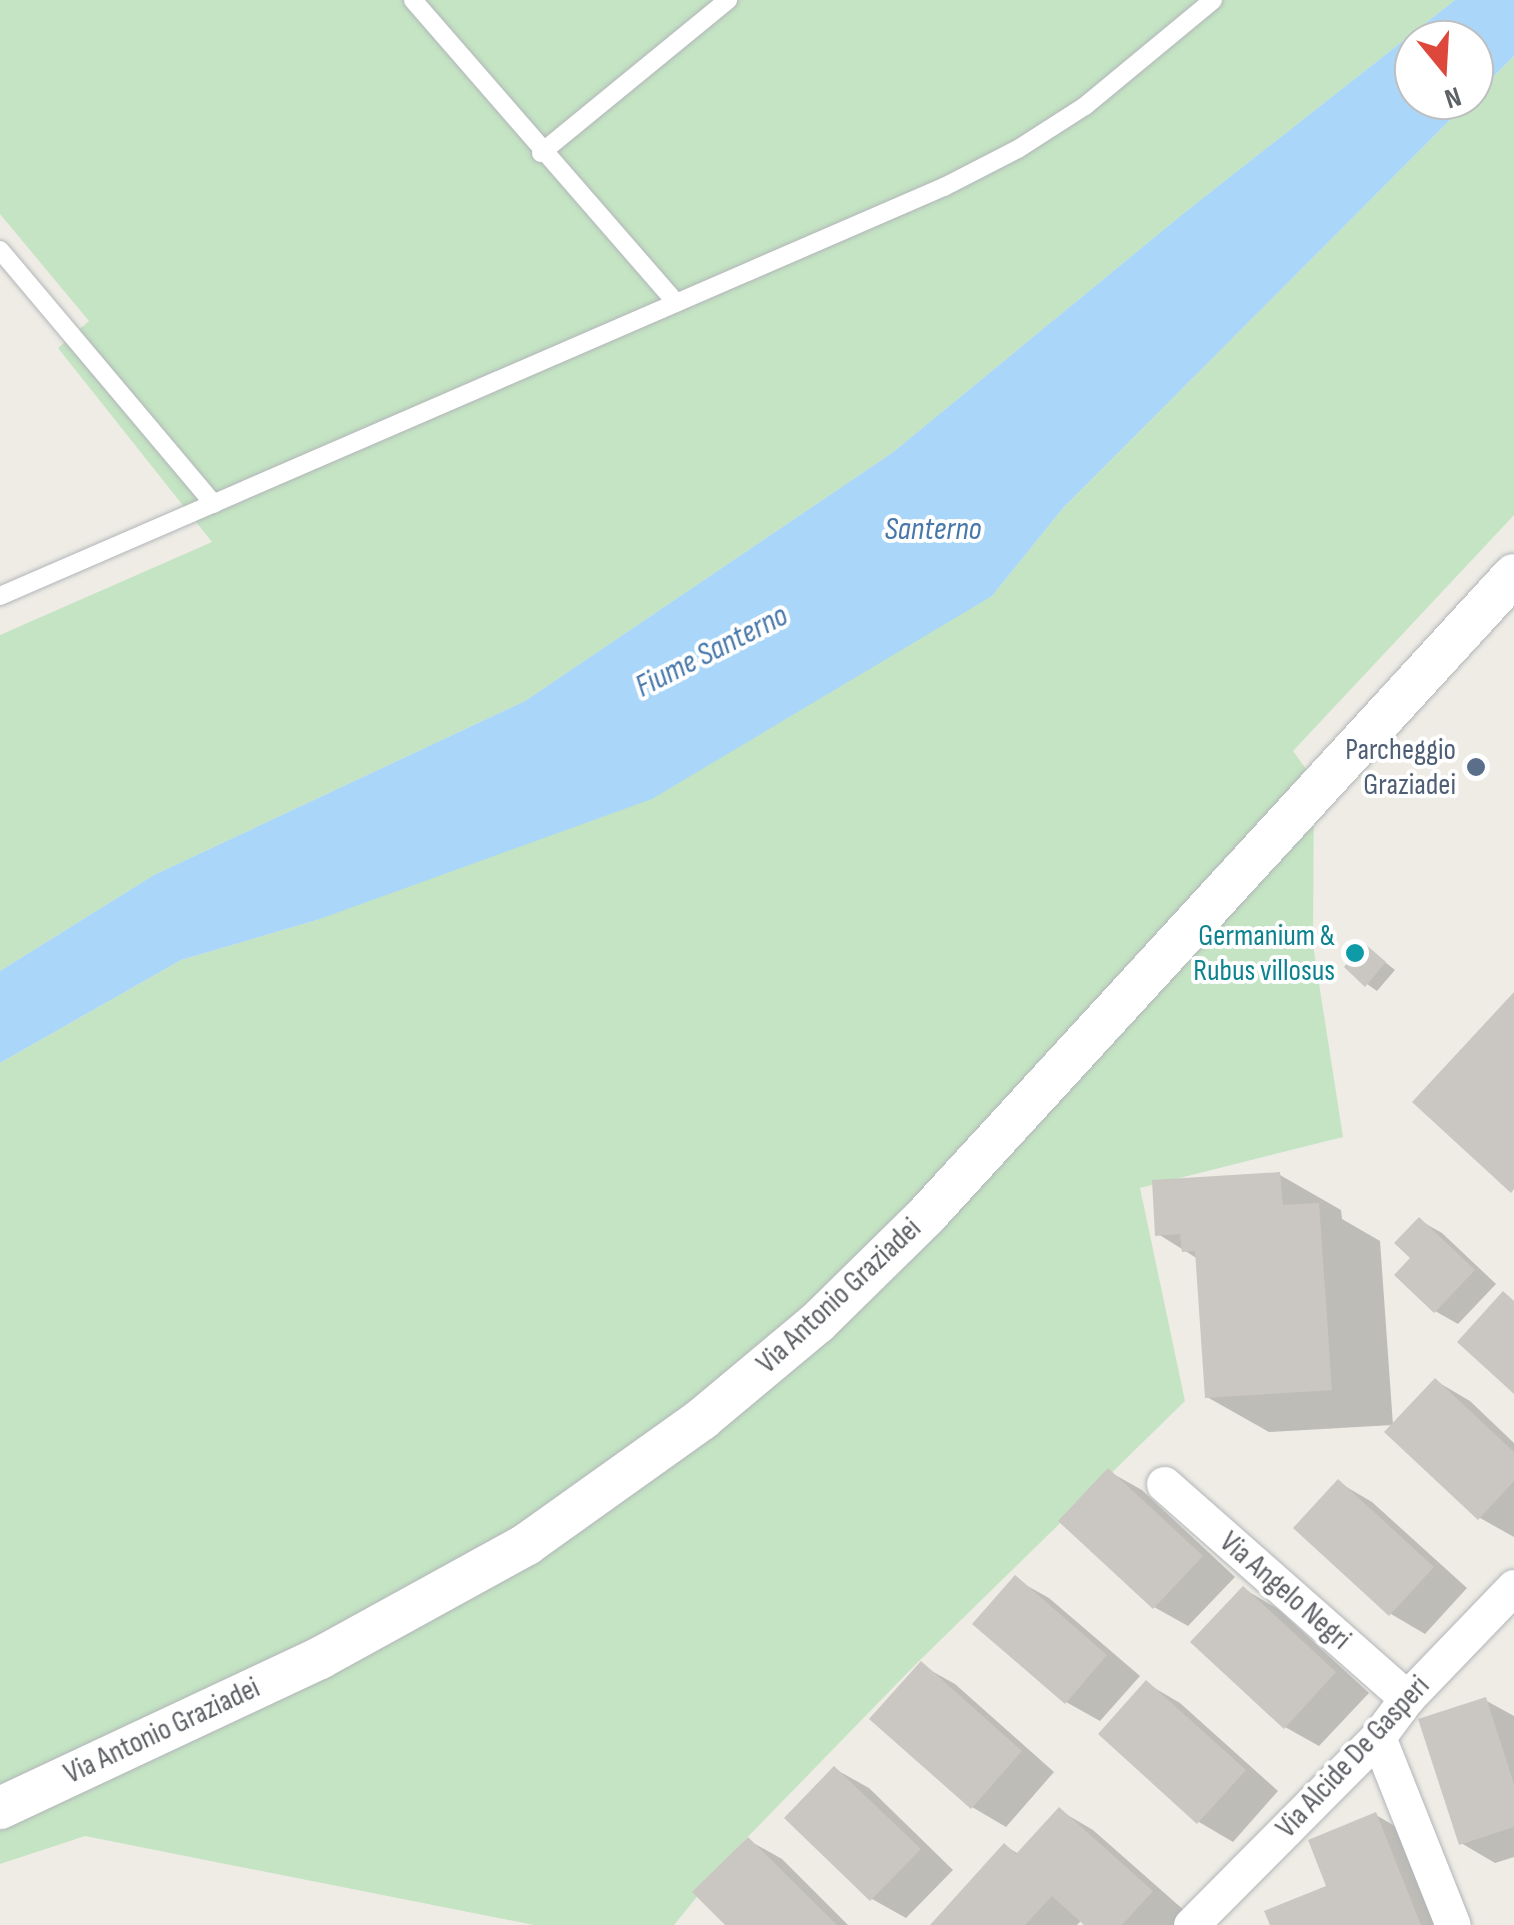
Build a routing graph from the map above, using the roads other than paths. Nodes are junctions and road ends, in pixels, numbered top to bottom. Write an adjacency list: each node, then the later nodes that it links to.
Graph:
1 (413, 0): 4 (lane)
2 (728, 0): 4 (lane)
3 (1213, 0): 6 (lane)
4 (541, 152): 6 (lane)
5 (0, 250): 7 (lane)
6 (676, 303): 7 (lane)
7 (214, 504): 9 (lane)
8 (1514, 575): 14 (street, Via Antonio Graziadei)
9 (0, 596)
10 (1164, 1484): 12 (street, Via Angelo Negri)
11 (1514, 1587): 12 (street, Via Alcide De Gasperi)
12 (1407, 1698): 13 (street, Via Alcide De Gasperi)
13 (1378, 1737): 15 (street, Via Alcide De Gasperi); 16 (street)
14 (0, 1808)
15 (1191, 1925)
16 (1454, 1925)

